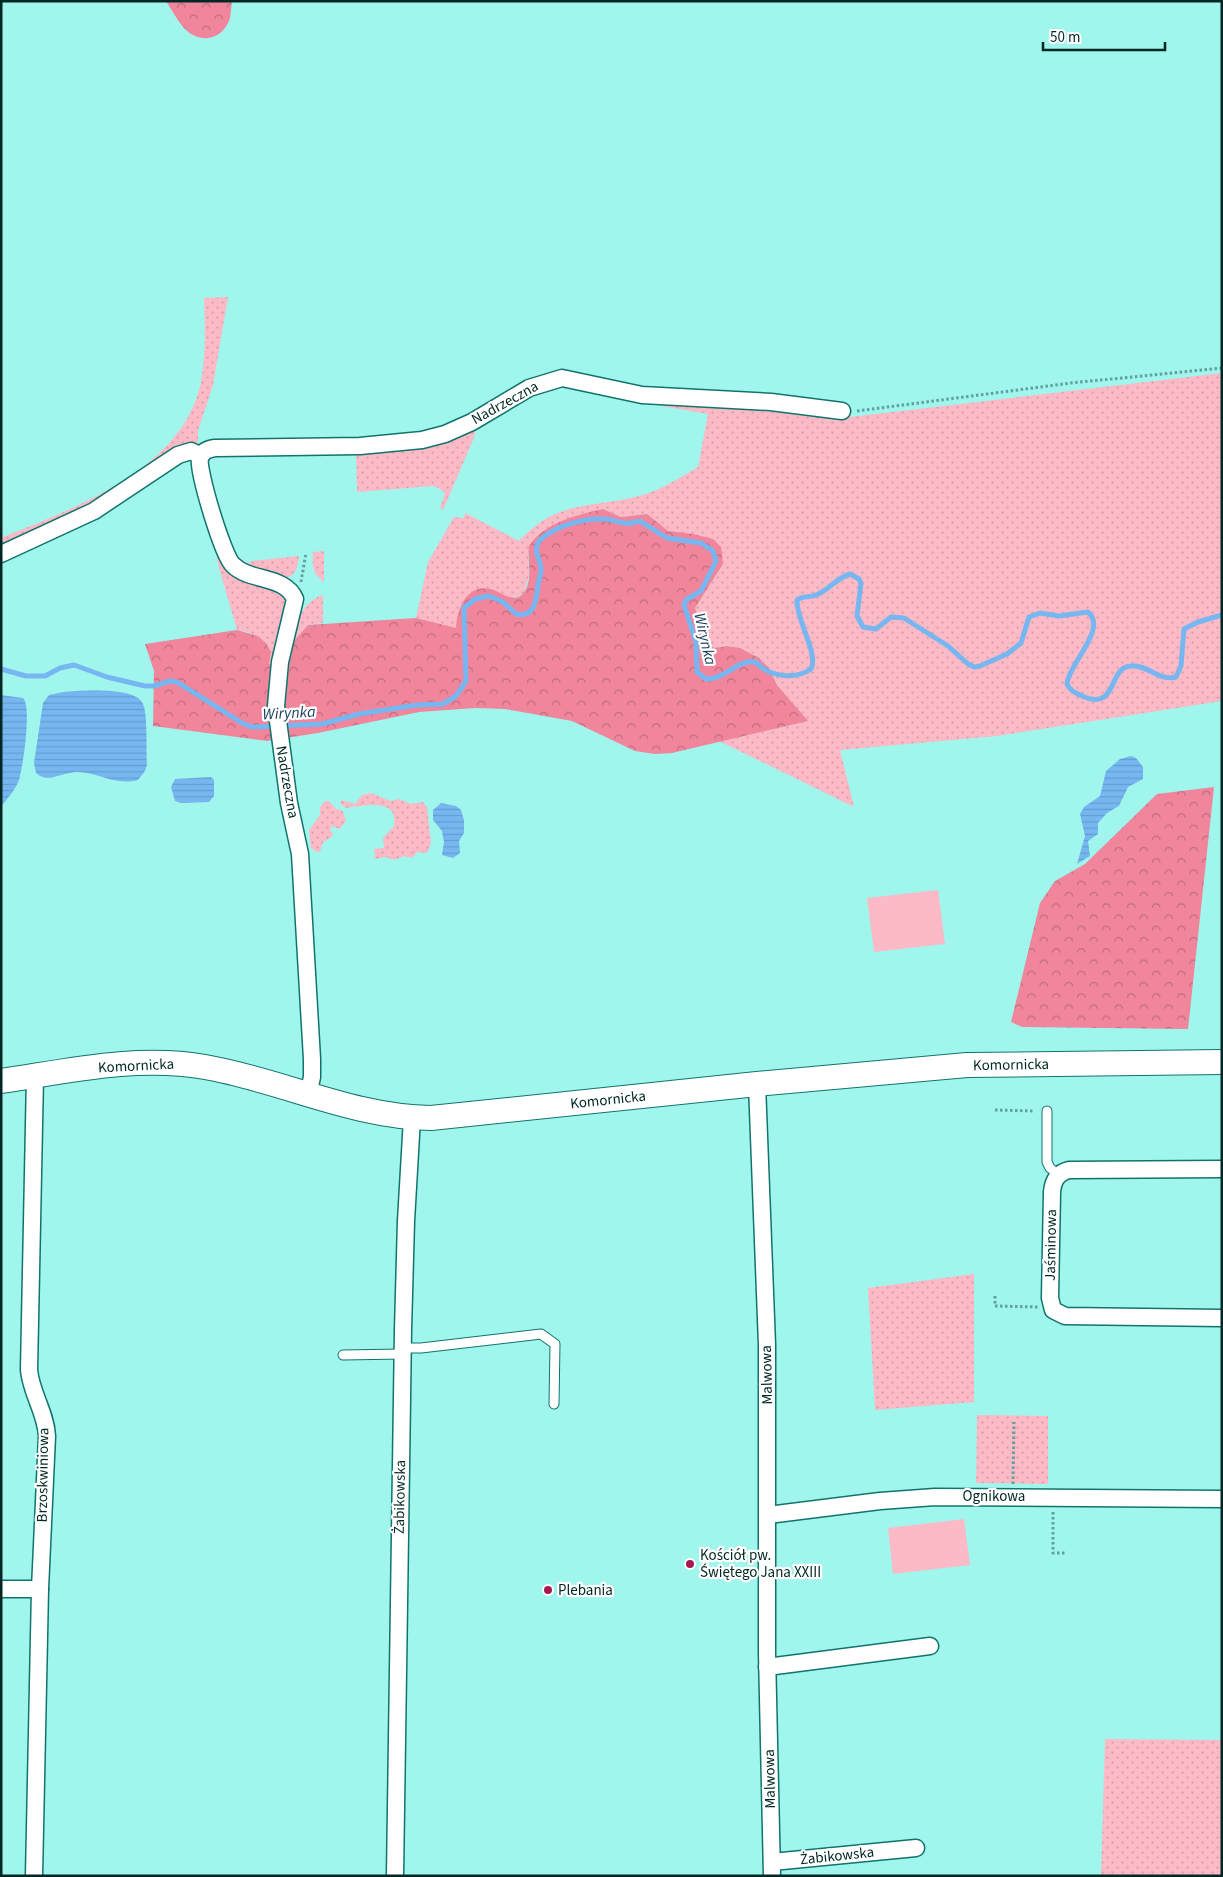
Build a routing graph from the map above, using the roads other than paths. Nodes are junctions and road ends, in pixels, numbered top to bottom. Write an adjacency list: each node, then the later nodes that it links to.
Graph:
1 (842, 411): 2 (street, Nadrzeczna)
2 (201, 456): 3 (street, Nadrzeczna); 8 (street, Nadrzeczna)
3 (1, 554)
4 (1222, 1062): 7 (street, Komornicka)
5 (35, 1076): 6 (street, Komornicka); 8 (street, Komornicka); 20 (street, Brzoskwiniowa)
6 (1, 1081)
7 (757, 1084): 10 (street, Komornicka); 18 (street, Malwowa)
8 (308, 1095): 10 (street, Komornicka)
9 (1047, 1111): 12 (lane)
10 (412, 1118): 14 (street, Żabikowska)
11 (1222, 1169): 12 (street)
12 (1059, 1175): 13 (street, Jaśminowa)
13 (1222, 1318)
14 (403, 1351): 15 (lane); 16 (lane); 26 (street, Żabikowska)
15 (343, 1355)
16 (554, 1404)
17 (1222, 1499): 18 (street, Ognikowa)
18 (768, 1515): 22 (street, Malwowa)
19 (1, 1589): 20 (street)
20 (40, 1589): 25 (street, Brzoskwiniowa)
21 (930, 1646): 22 (street)
22 (767, 1666): 24 (street, Malwowa)
23 (916, 1848): 24 (street, Żabikowska)
24 (772, 1869)
25 (34, 1876)
26 (395, 1876)

